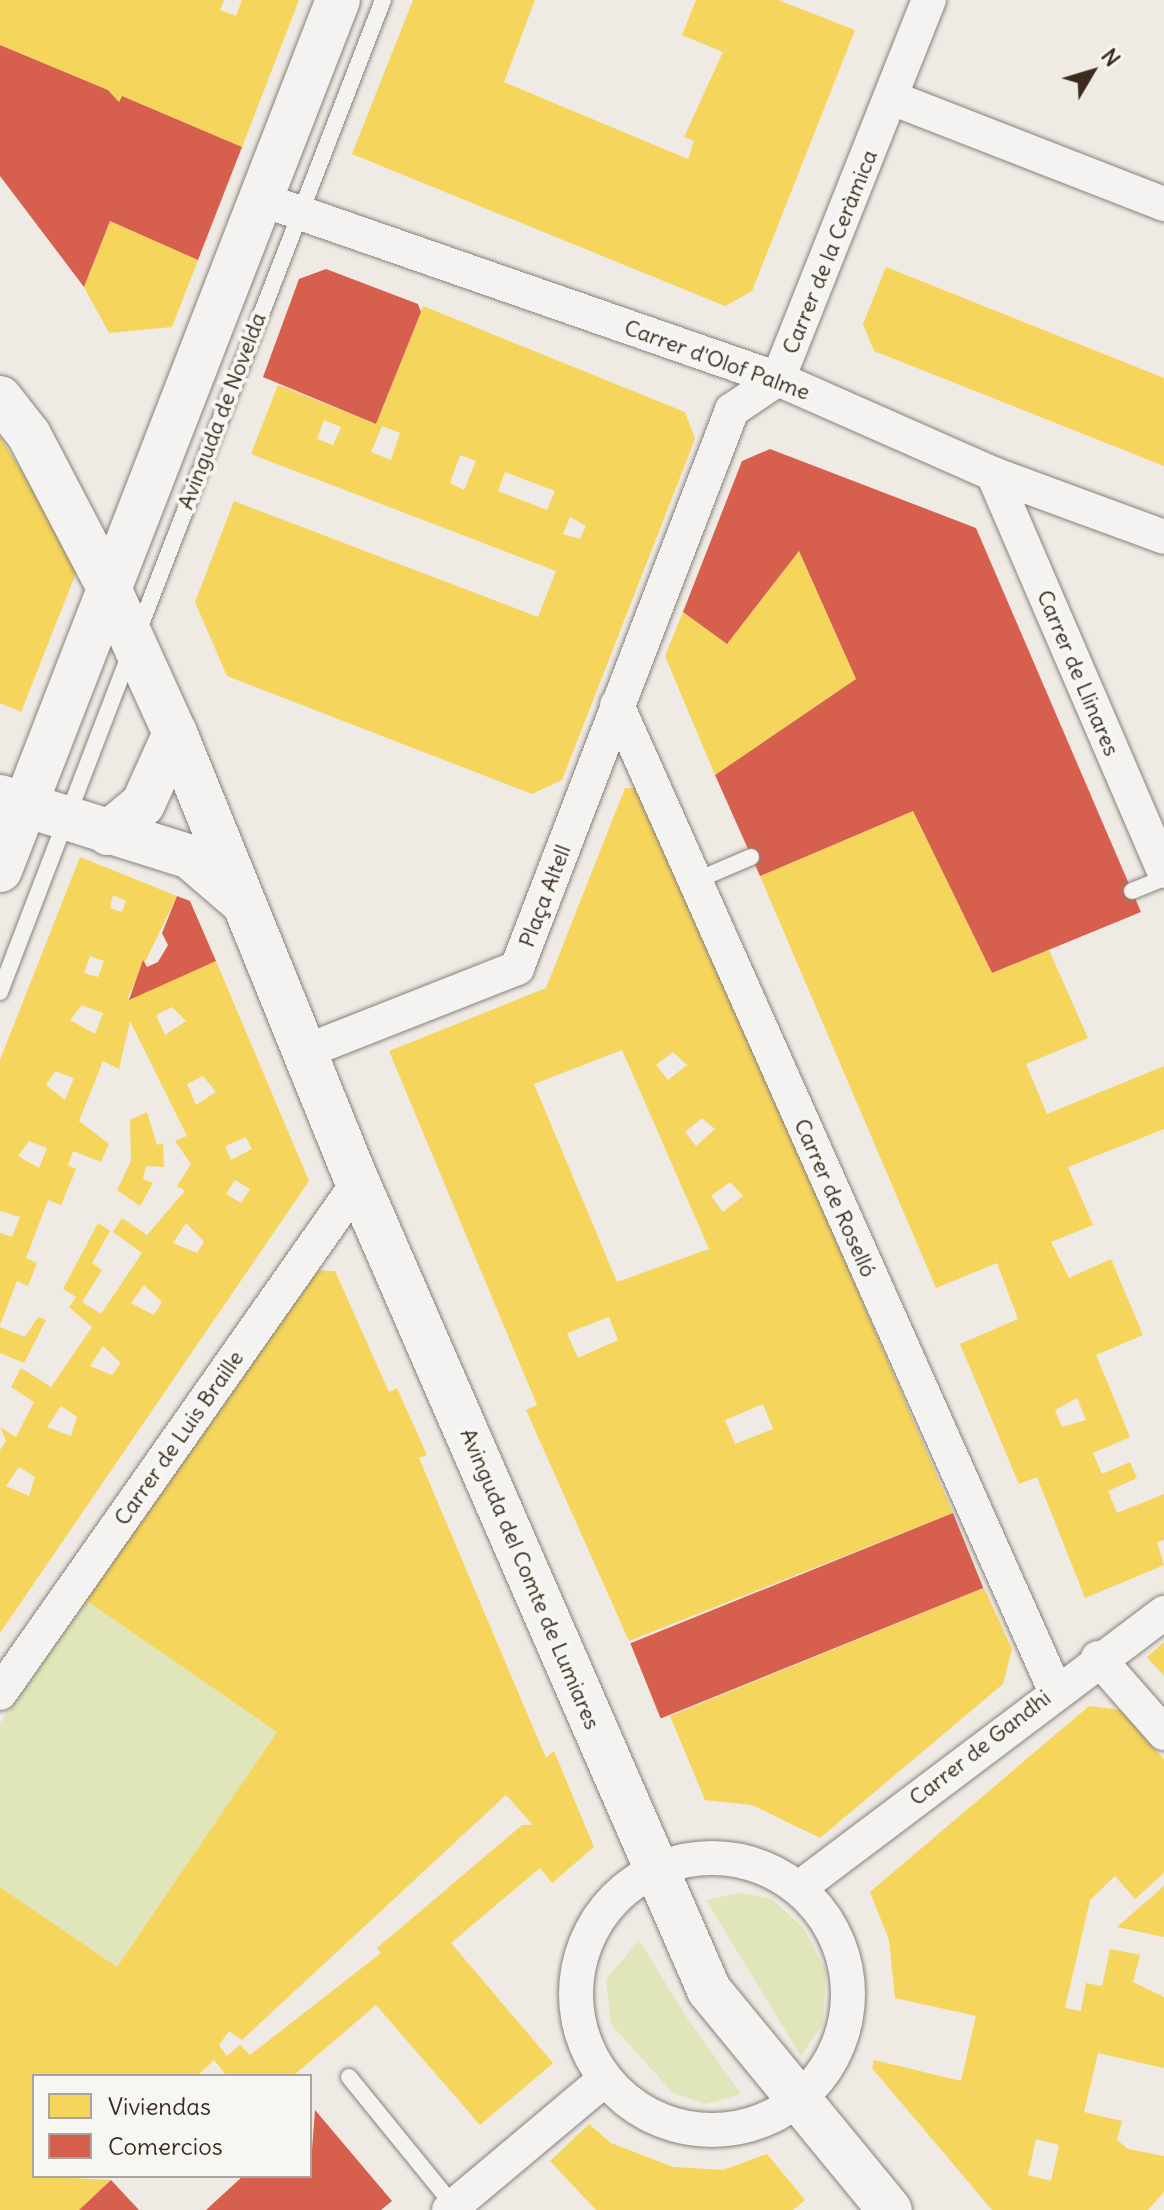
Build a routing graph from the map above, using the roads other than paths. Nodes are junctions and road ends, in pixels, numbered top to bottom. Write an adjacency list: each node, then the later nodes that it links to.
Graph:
1 (338, 0): 6 (street, Avinguda de Novelda)
2 (383, 0): 6 (lane, Avinguda de Novelda)
3 (929, 0): 4 (street, Carrer de la Ceràmica)
4 (892, 98): 5 (street); 7 (street, Carrer de la Ceràmica)
5 (1164, 204)
6 (280, 207): 7 (street, Carrer d'Olof Palme); 11 (street, Avinguda de Novelda); 12 (lane, Avinguda de Novelda)
7 (778, 379): 9 (street, Carrer d'Olof Palme); 13 (street, Carrer de la Ceràmica)
8 (0, 398): 11 (street, Avinguda del Comte de Lumiares)
9 (993, 474): 10 (street, Carrer d'Olof Palme); 20 (street, Carrer de Llinares)
10 (1164, 537)
11 (107, 584): 12 (street, Avinguda del Comte de Lumiares); 15 (street, Avinguda de Novelda)
12 (134, 643): 14 (street, Avinguda del Comte de Lumiares); 16 (lane, Avinguda de Novelda)
13 (617, 705): 22 (street, Carrer de Roselló); 26 (street, Plaça Altell)
14 (175, 733): 17 (street); 24 (street, Avinguda del Comte de Lumiares)
15 (12, 802): 16 (street, Avinguda del Comte de Lumiares); 19 (street, Avinguda de Novelda)
16 (64, 823): 17 (street, Avinguda del Comte de Lumiares); 25 (lane, Avinguda de Novelda)
17 (108, 833): 24 (street, Avinguda del Comte de Lumiares)
18 (751, 857): 22 (lane)
19 (0, 870)
20 (1164, 871)
21 (1164, 878): 23 (lane)
22 (695, 881): 30 (street, Carrer de Roselló)
23 (1132, 891)
24 (245, 904): 26 (street, Avinguda del Comte de Lumiares)
25 (0, 992)
26 (309, 1050): 27 (street, Avinguda del Comte de Lumiares)
27 (358, 1183): 31 (street, Carrer de Luis Braille); 33 (street, Avinguda del Comte de Lumiares)
28 (1164, 1613): 29 (street, Carrer de Gandhi)
29 (1098, 1658): 30 (street, Carrer de Gandhi); 32 (street)
30 (1055, 1690): 34 (street, Carrer de Gandhi)
31 (0, 1693)
32 (1164, 1733)
33 (655, 1869): 34 (street); 36 (street); 37 (street, Avinguda del Comte de Lumiares)
34 (799, 1888): 37 (street)
35 (349, 2077): 38 (lane)
36 (603, 2081): 37 (street); 38 (street)
37 (799, 2101): 39 (street, Avinguda del Comte de Lumiares)
38 (451, 2208)
39 (890, 2210)

